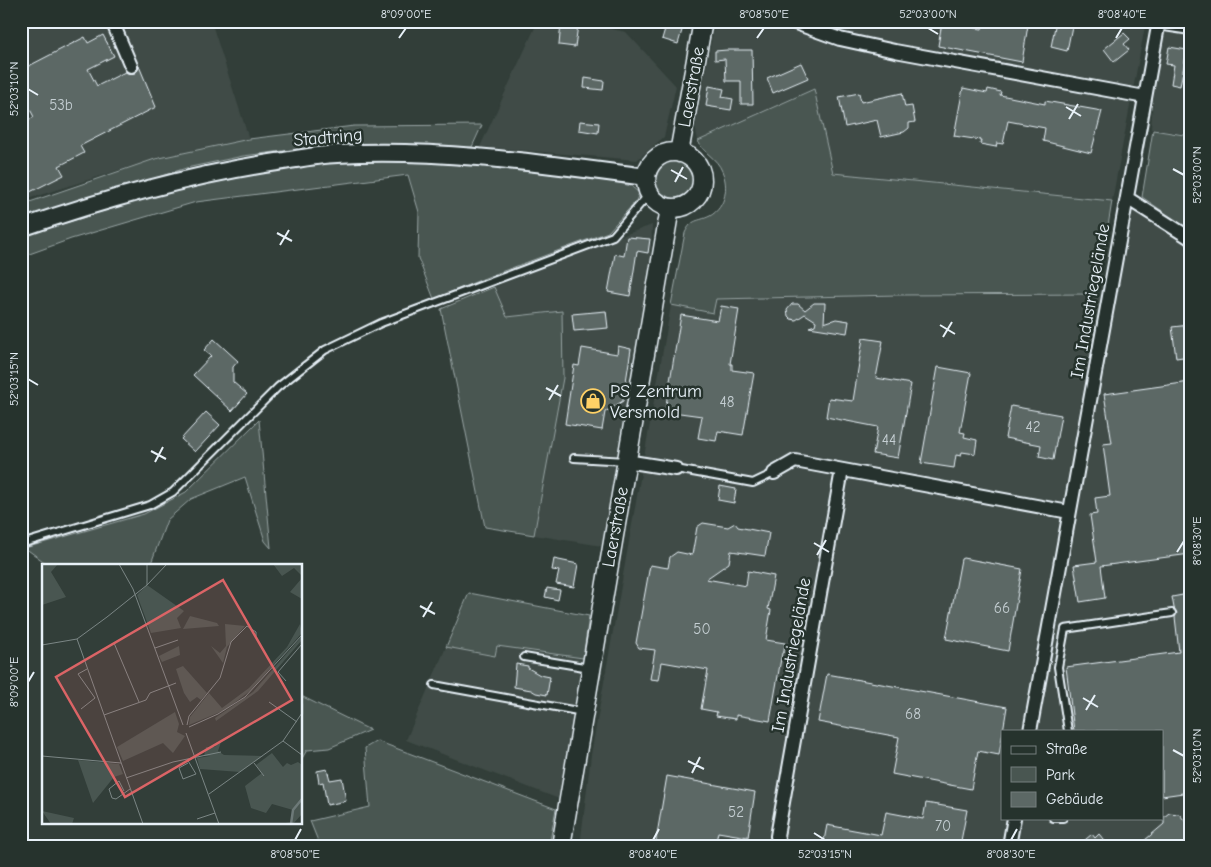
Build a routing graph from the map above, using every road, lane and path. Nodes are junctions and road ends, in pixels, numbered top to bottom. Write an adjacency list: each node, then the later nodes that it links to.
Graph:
1 (112, 21): 6 (street)
2 (703, 21): 10 (main road, Laerstraße)
3 (790, 21): 8 (street)
4 (1158, 24): 5 (lane); 8 (street, Im Industriegelände)
5 (1190, 31)
6 (131, 66)
7 (1190, 81): 9 (lane)
8 (1145, 97): 12 (street, Im Industriegelände)
9 (1190, 97)
10 (679, 153): 11 (main road); 13 (main road)
11 (648, 185): 13 (main road); 14 (street, Stadtring); 22 (lane)
12 (1126, 198): 15 (street); 21 (street, Im Industriegelände)
13 (670, 208): 17 (main road, Laerstraße)
14 (21, 228)
15 (1190, 238)
16 (574, 458): 17 (lane)
17 (626, 461): 18 (street); 25 (main road, Laerstraße)
18 (676, 469): 20 (lane)
19 (842, 470): 20 (street); 21 (street); 32 (street, Im Industriegelände)
20 (774, 473)
21 (1069, 512): 28 (street, Im Industriegelände)
22 (21, 544)
23 (1172, 613): 29 (lane)
24 (524, 657): 25 (lane)
25 (591, 668): 27 (main road, Laerstraße)
26 (434, 685): 27 (lane)
27 (583, 712): 31 (main road, Laerstraße)
28 (1030, 730)
29 (1068, 730)
30 (1014, 820): 33 (street)
31 (561, 846)
32 (780, 846)
33 (1009, 846)

